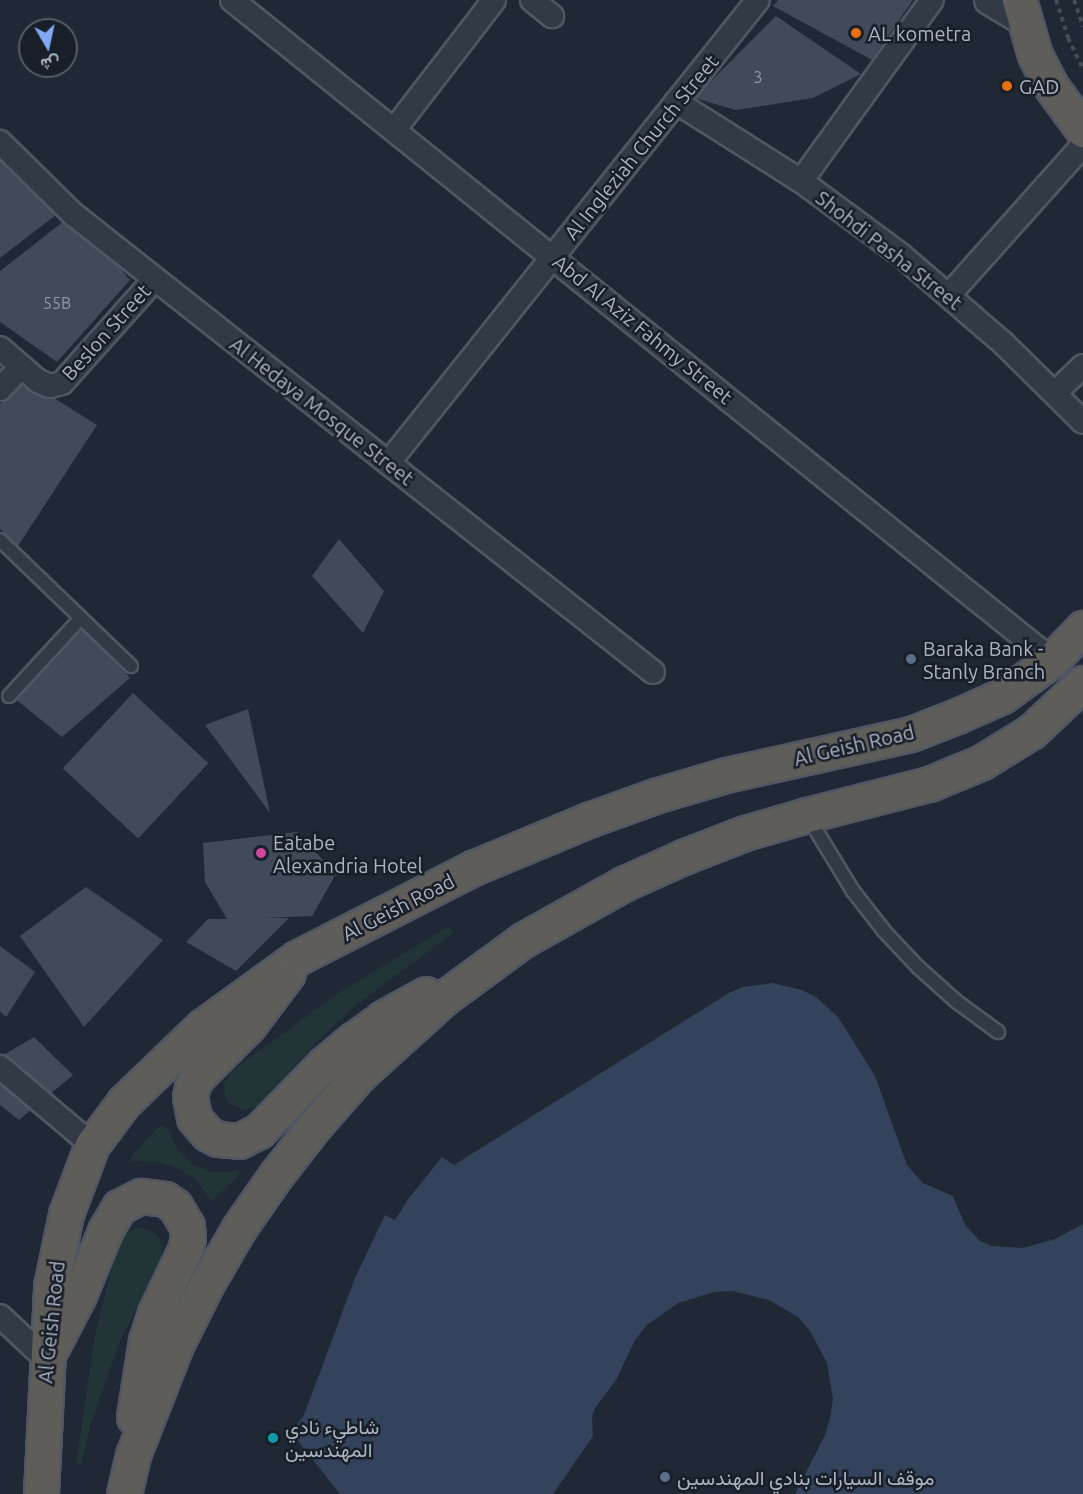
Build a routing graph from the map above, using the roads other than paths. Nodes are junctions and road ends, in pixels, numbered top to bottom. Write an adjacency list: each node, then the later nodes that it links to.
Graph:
1 (232, 0): 10 (street, Abd Al Aziz Fahmy Street)
2 (494, 0): 10 (street)
3 (532, 0): 8 (street)
4 (758, 0): 9 (street, Al Ingleziah Church Street)
5 (932, 0): 14 (street)
6 (989, 0): 7 (street)
7 (1022, 11): 11 (highway)
8 (552, 16)
9 (676, 102): 14 (street, Shohdi Pasha Street); 15 (street, Al Ingleziah Church Street)
10 (393, 130): 15 (street, Abd Al Aziz Fahmy Street)
11 (1083, 130)
12 (0, 142): 16 (street, Al Hedaya Mosque Street)
13 (1083, 146): 17 (street)
14 (801, 181): 17 (street, Shohdi Pasha Street)
15 (553, 256): 24 (street, Al Ingleziah Church Street); 28 (street, Abd Al Aziz Fahmy Street)
16 (154, 280): 20 (street, Beslon Street); 24 (street, Al Hedaya Mosque Street)
17 (949, 295): 22 (street, Shohdi Pasha Street)
18 (0, 348): 20 (street, Beslon Street)
19 (1083, 366): 22 (street)
20 (21, 367): 21 (street)
21 (0, 389)
22 (1055, 393): 23 (street, Shohdi Pasha Street)
23 (1083, 422)
24 (389, 462): 30 (street, Al Hedaya Mosque Street)
25 (0, 540): 26 (lane)
26 (81, 618): 29 (lane); 32 (lane)
27 (1083, 628): 28 (highway, Al Geish Road)
28 (1052, 660): 34 (highway, Al Geish Road)
29 (131, 666)
30 (653, 672)
31 (1083, 683): 33 (highway)
32 (9, 696)
33 (807, 815): 35 (highway); 36 (lane)
34 (297, 958): 35 (highway); 38 (highway, Al Geish Road)
35 (483, 968): 41 (highway)
36 (998, 1032)
37 (0, 1067): 38 (street)
38 (92, 1145): 40 (highway, Al Geish Road)
39 (0, 1316): 40 (street)
40 (45, 1359): 41 (highway); 42 (highway, Al Geish Road)
41 (133, 1455): 43 (highway)
42 (41, 1494)
43 (124, 1494)

